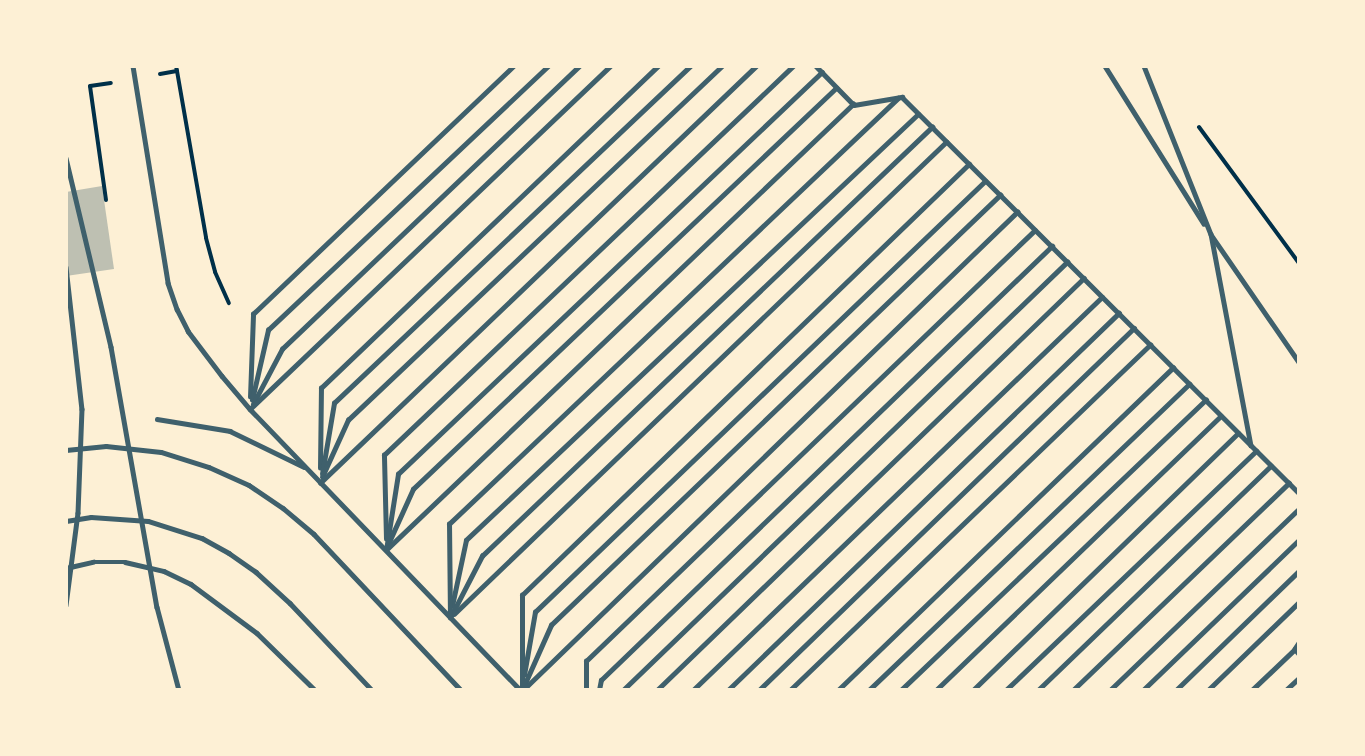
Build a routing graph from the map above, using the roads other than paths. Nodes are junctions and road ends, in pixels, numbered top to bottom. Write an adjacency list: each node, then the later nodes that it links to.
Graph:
1 (133, 66): 40 (lane)
2 (513, 66): 40 (lane)
3 (548, 66): 40 (lane)
4 (579, 66): 40 (lane)
5 (610, 66): 40 (lane)
6 (658, 66): 49 (lane)
7 (690, 66): 49 (lane)
8 (722, 66): 49 (lane)
9 (756, 66): 49 (lane)
10 (794, 66): 55 (lane)
11 (816, 66): 14 (lane)
12 (1105, 66): 27 (lane)
13 (1144, 66): 27 (lane)
14 (822, 72): 15 (lane); 55 (lane)
15 (836, 88): 17 (lane); 55 (lane)
16 (898, 98): 17 (lane); 18 (lane); 60 (lane)
17 (853, 104): 55 (lane)
18 (918, 114): 19 (lane); 60 (lane)
19 (932, 127): 20 (lane); 60 (lane)
20 (946, 142): 22 (lane); 60 (lane)
21 (66, 158): 65 (lane)
22 (969, 164): 23 (lane); 69 (lane)
23 (985, 181): 24 (lane); 69 (lane)
24 (1000, 195): 25 (lane); 69 (lane)
25 (1017, 212): 26 (lane); 69 (lane)
26 (1035, 230): 28 (lane); 70 (lane)
27 (1211, 234): 36 (lane); 44 (lane)
28 (1052, 246): 29 (lane); 71 (lane)
29 (1067, 262): 31 (lane); 72 (lane)
30 (66, 267): 59 (lane)
31 (1084, 278): 32 (lane); 73 (lane)
32 (1102, 297): 33 (lane); 74 (lane)
33 (1119, 313): 34 (lane); 75 (lane)
34 (1134, 328): 35 (lane); 76 (lane)
35 (1150, 345): 37 (lane); 77 (lane)
36 (1299, 362)
37 (1173, 368): 38 (lane); 78 (lane)
38 (1189, 384): 39 (lane); 79 (lane)
39 (1206, 400): 41 (lane); 80 (lane)
40 (250, 409): 48 (lane)
41 (1221, 416): 43 (lane); 81 (lane)
42 (157, 418): 48 (lane)
43 (1239, 433): 44 (lane); 82 (lane)
44 (1251, 445): 46 (lane)
45 (66, 450): 68 (lane)
46 (1256, 451): 47 (lane); 83 (lane)
47 (1271, 466): 50 (lane); 84 (lane)
48 (307, 468): 49 (lane)
49 (320, 483): 55 (lane)
50 (1288, 483): 51 (lane); 85 (lane)
51 (1299, 493)
52 (1299, 508): 86 (lane)
53 (66, 521): 67 (lane)
54 (1299, 540): 87 (lane)
55 (386, 550): 60 (lane)
56 (66, 568): 66 (lane)
57 (1299, 571): 88 (lane)
58 (1299, 602): 89 (lane)
59 (66, 605)
60 (450, 618): 69 (lane)
61 (1299, 643): 62 (lane)
62 (1295, 649): 63 (lane); 90 (lane)
63 (1299, 654)
64 (1299, 678): 91 (lane)
65 (180, 690)
66 (315, 690)
67 (372, 690)
68 (461, 690)
69 (522, 690)
70 (586, 690)
71 (599, 690)
72 (623, 690)
73 (657, 690)
74 (693, 690)
75 (728, 690)
76 (759, 690)
77 (790, 690)
78 (838, 690)
79 (869, 690)
80 (901, 690)
81 (936, 690)
82 (973, 690)
83 (1006, 690)
84 (1038, 690)
85 (1073, 690)
86 (1110, 690)
87 (1143, 690)
88 (1176, 690)
89 (1208, 690)
90 (1252, 690)
91 (1286, 690)

